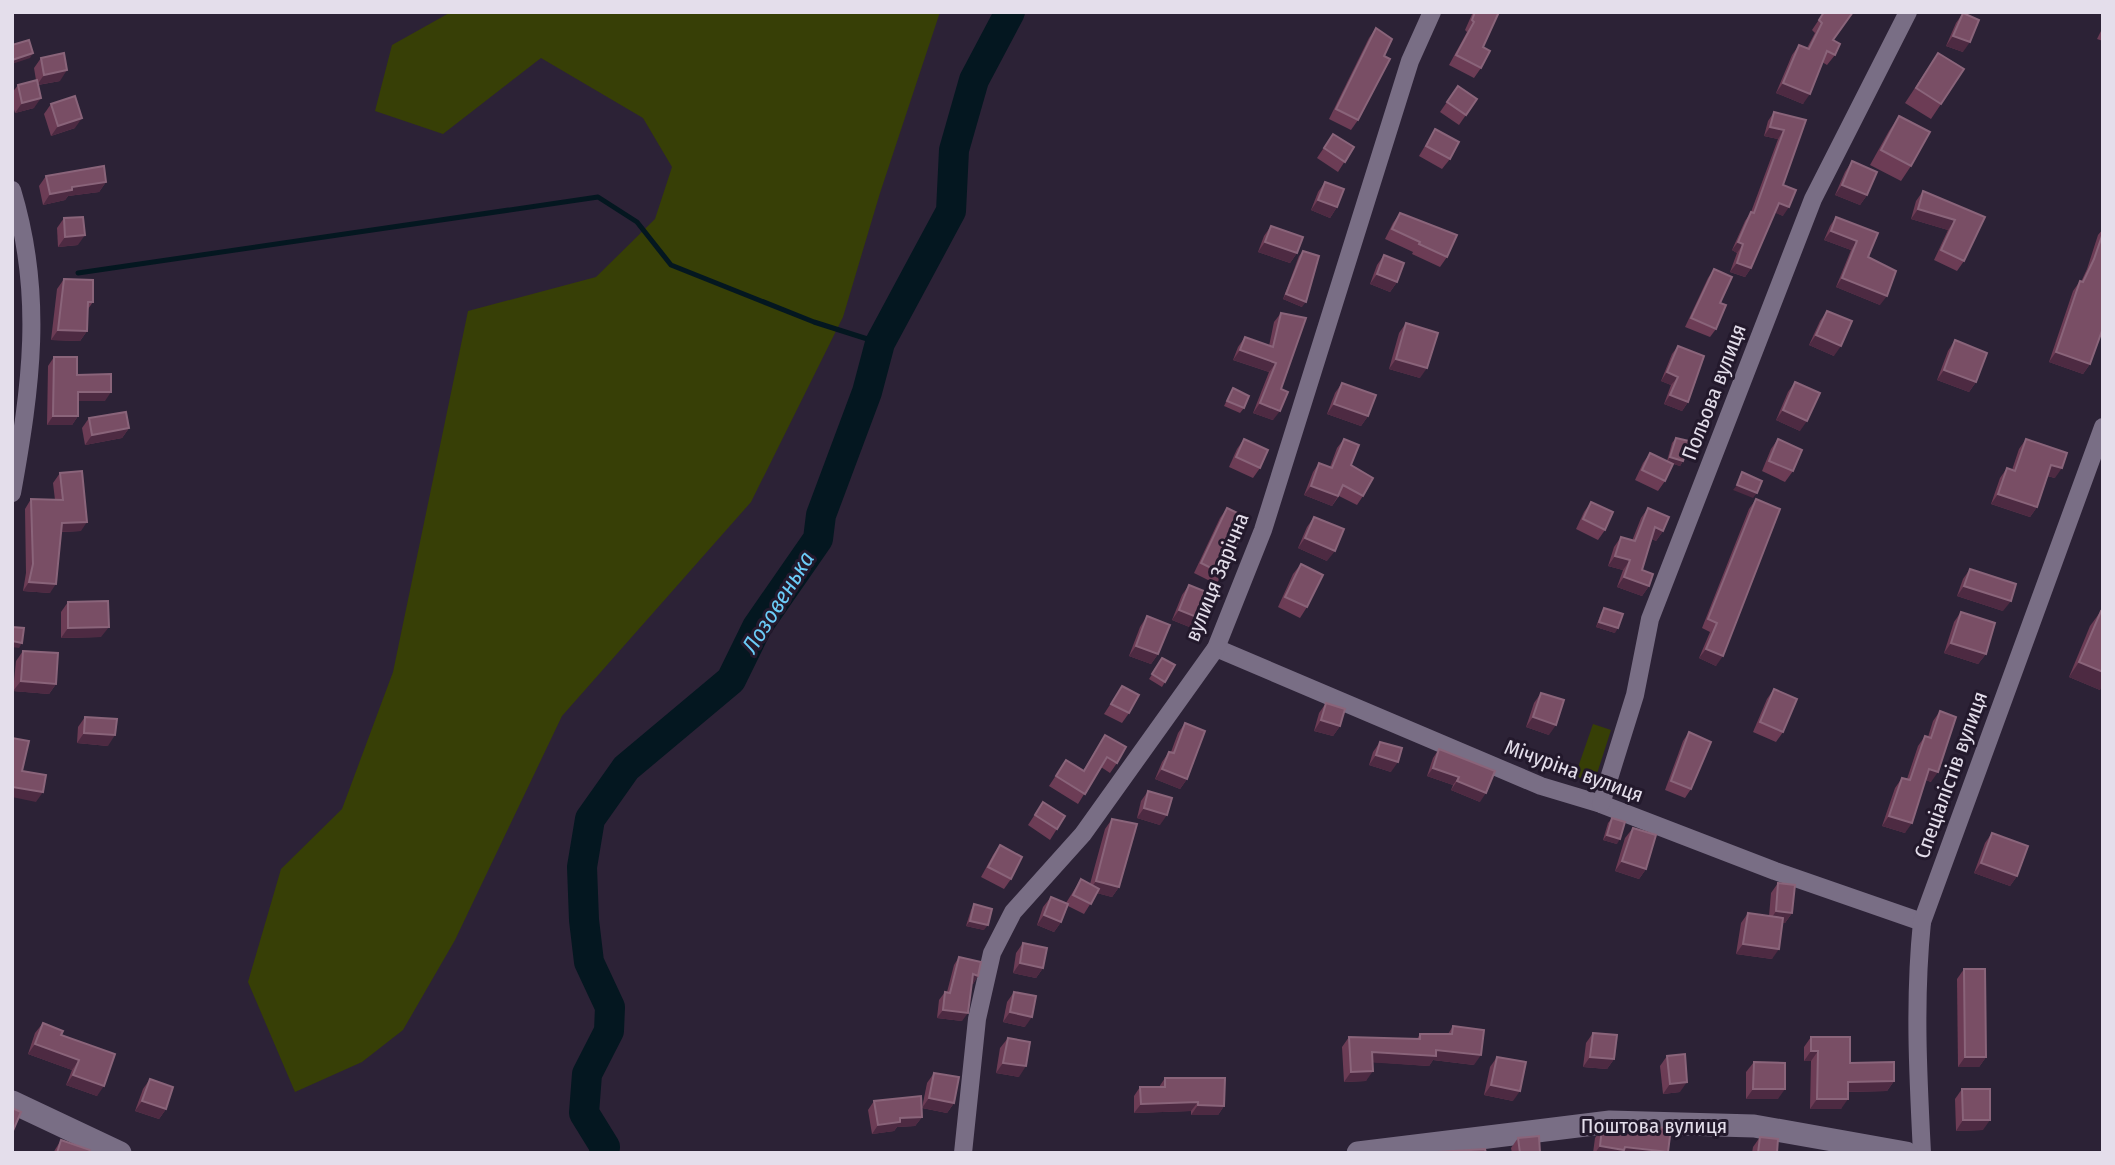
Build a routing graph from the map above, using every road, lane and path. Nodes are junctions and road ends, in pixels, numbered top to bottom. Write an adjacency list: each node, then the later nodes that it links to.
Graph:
1 (1432, 12): 6 (street, вулиця Зарічна)
2 (1908, 12): 7 (street, Польова вулиця)
3 (12, 190): 5 (street)
4 (2103, 427): 8 (street, Спеціалістів вулиця)
5 (12, 493)
6 (1216, 648): 7 (street, Мічуріна вулиця); 11 (street, вулиця Зарічна)
7 (1601, 804): 8 (street, Мічуріна вулиця)
8 (1922, 922): 14 (street, Спеціалістів вулиця)
9 (12, 1102): 10 (street)
10 (120, 1153)
11 (962, 1153)
12 (1359, 1153): 13 (street, Поштова вулиця)
13 (1906, 1153)
14 (1922, 1153)

